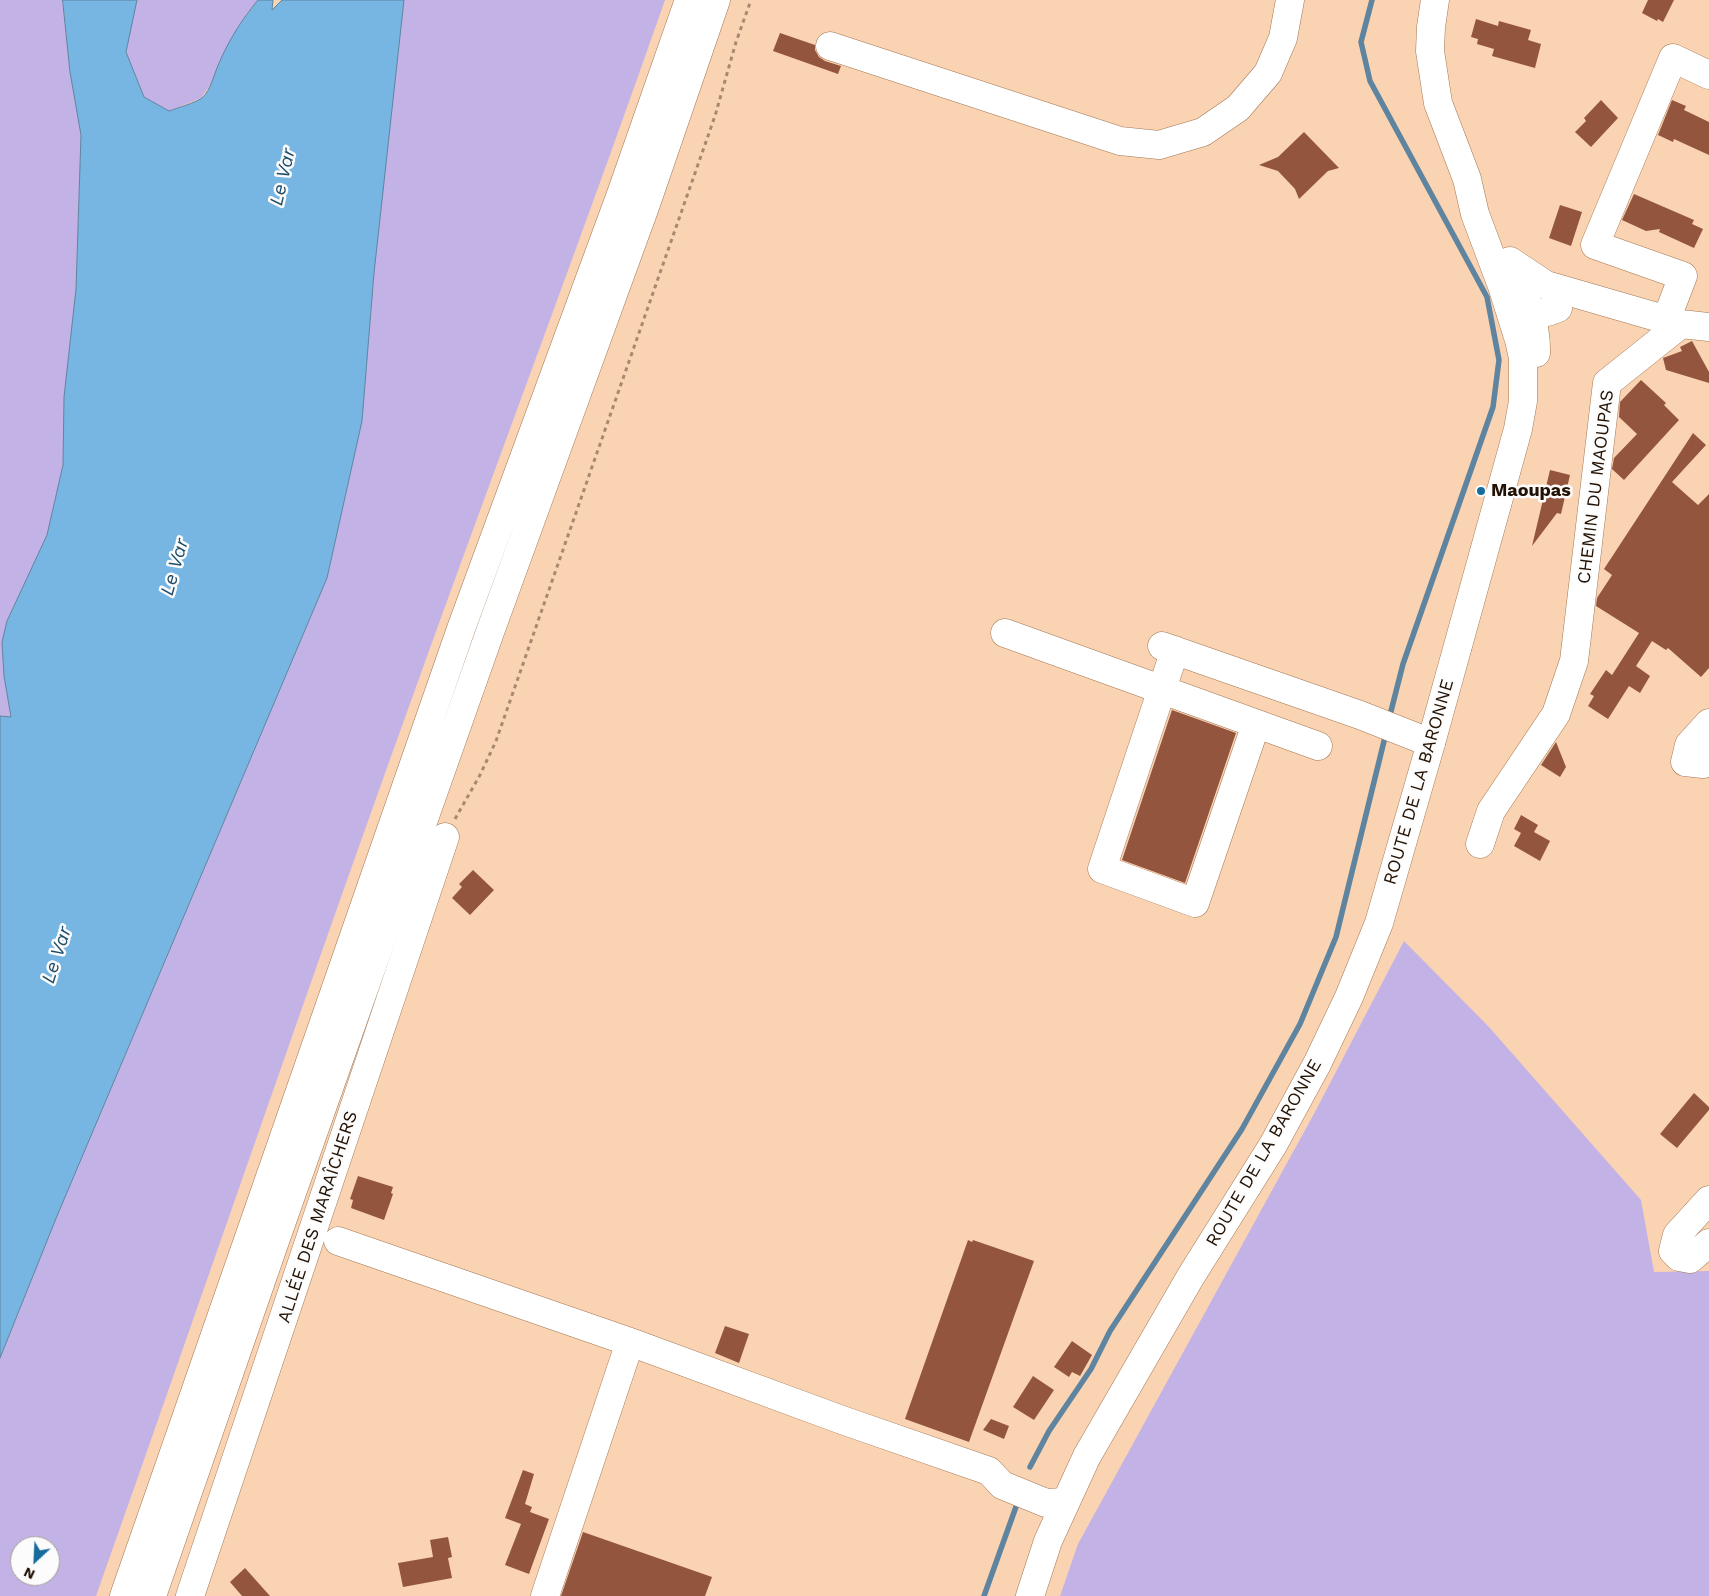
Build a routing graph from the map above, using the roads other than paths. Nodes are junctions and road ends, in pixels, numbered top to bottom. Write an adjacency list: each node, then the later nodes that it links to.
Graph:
1 (689, 0): 26 (main road)
2 (716, 0): 27 (main road)
3 (1290, 0): 5 (main road)
4 (1435, 0): 7 (main road, ROUTE DE LA BARONNE)
5 (830, 46)
6 (1709, 75): 9 (main road)
7 (1500, 257): 8 (main road, ROUTE DE LA BARONNE); 8 (main road)
8 (1534, 307): 9 (main road); 11 (main road, ROUTE DE LA BARONNE); 11 (main road, ROUTE DE LA BARONNE)
9 (1674, 322): 10 (main road); 20 (main road, CHEMIN DU MAOUPAS)
10 (1709, 327)
11 (1518, 428): 16 (main road, ROUTE DE LA BARONNE)
12 (1005, 633): 13 (main road)
13 (1162, 690): 15 (main road); 15 (main road); 16 (main road)
14 (1709, 723): 18 (main road)
15 (1256, 724): 17 (main road)
16 (1430, 744): 25 (main road, ROUTE DE LA BARONNE)
17 (1318, 746)
18 (1709, 755)
19 (445, 838): 28 (main road, ALLÉE DES MARAÎCHERS)
20 (1480, 844)
21 (1709, 1200): 23 (main road)
22 (338, 1241): 24 (main road)
23 (1709, 1243)
24 (630, 1342): 25 (main road); 29 (main road)
25 (1065, 1502): 30 (main road, ROUTE DE LA BARONNE)
26 (124, 1596)
27 (152, 1596)
28 (190, 1596)
29 (546, 1596)
30 (1030, 1596)

